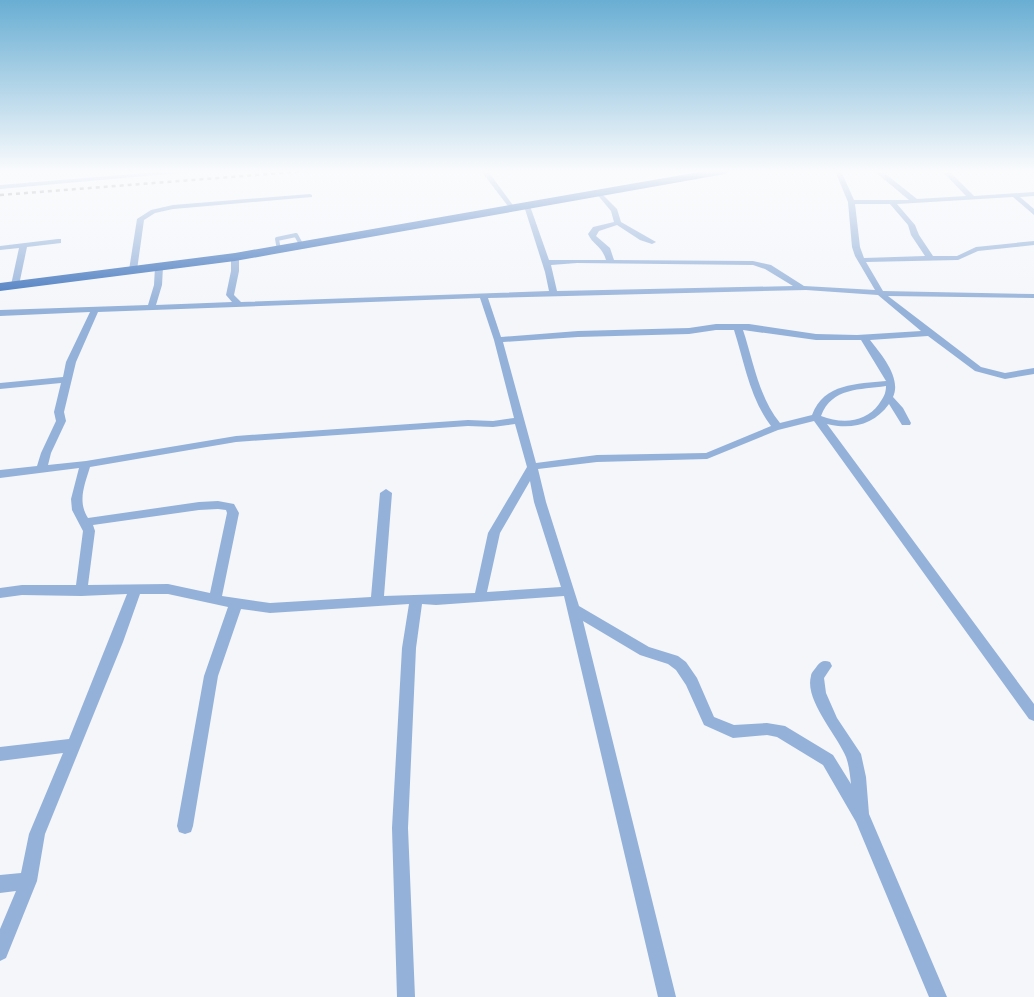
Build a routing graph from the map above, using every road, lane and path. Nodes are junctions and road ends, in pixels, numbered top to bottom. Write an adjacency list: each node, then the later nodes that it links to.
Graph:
1 (143, 218): 19 (street)
2 (459, 218): 13 (main road)
3 (531, 218): 17 (street)
4 (618, 218): 7 (street)
5 (853, 218): 15 (street)
6 (905, 218): 14 (street)
7 (618, 223): 9 (street); 16 (street)
8 (58, 241): 11 (street)
9 (652, 242)
10 (1034, 243): 14 (street)
11 (24, 244): 12 (street); 20 (street)
12 (0, 248)
13 (235, 257): 18 (main road); 27 (street)
14 (930, 258): 15 (street)
15 (862, 260): 24 (street)
16 (611, 262): 17 (street); 22 (street)
17 (546, 263): 23 (street)
18 (160, 267): 19 (main road); 28 (street)
19 (133, 270): 20 (main road)
20 (15, 285): 21 (main road)
21 (0, 286)
22 (802, 288): 23 (street); 24 (street)
23 (553, 293): 25 (street)
24 (881, 294): 26 (street); 32 (street)
25 (482, 295): 27 (street); 34 (street)
26 (1033, 297)
27 (238, 304): 28 (street)
28 (151, 308): 29 (street)
29 (95, 310): 30 (street); 36 (street)
30 (0, 312)
31 (738, 327): 33 (street); 34 (street); 43 (street)
32 (930, 333): 33 (street); 35 (street)
33 (864, 338): 37 (street)
34 (498, 340): 41 (street)
35 (1034, 371)
36 (66, 380): 38 (street); 46 (street)
37 (890, 383): 39 (street); 40 (street)
38 (0, 386)
39 (889, 398): 40 (street); 42 (street)
40 (816, 418): 43 (street); 61 (street)
41 (519, 420): 44 (street); 45 (street)
42 (906, 423)
43 (778, 427): 45 (street)
44 (86, 464): 46 (street); 49 (street)
45 (532, 468): 52 (street); 54 (street)
46 (42, 469): 47 (street)
47 (0, 474)
48 (386, 492): 57 (street)
49 (87, 522): 51 (street); 55 (street)
50 (136, 588): 51 (street); 55 (street); 62 (street)
51 (81, 591): 53 (street)
52 (569, 591): 54 (street); 59 (street)
53 (0, 593)
54 (480, 597): 56 (street)
55 (215, 599): 58 (street)
56 (416, 599): 57 (street); 69 (street)
57 (377, 601): 58 (street)
58 (236, 604): 65 (street)
59 (574, 609): 64 (street); 70 (street)
60 (825, 666): 64 (street)
61 (1034, 715)
62 (74, 745): 63 (street); 66 (street)
63 (0, 754)
64 (862, 818): 71 (street)
65 (185, 826)
66 (28, 881): 67 (street); 68 (street)
67 (0, 884)
68 (0, 952)
69 (406, 997)
70 (668, 997)
71 (938, 997)

